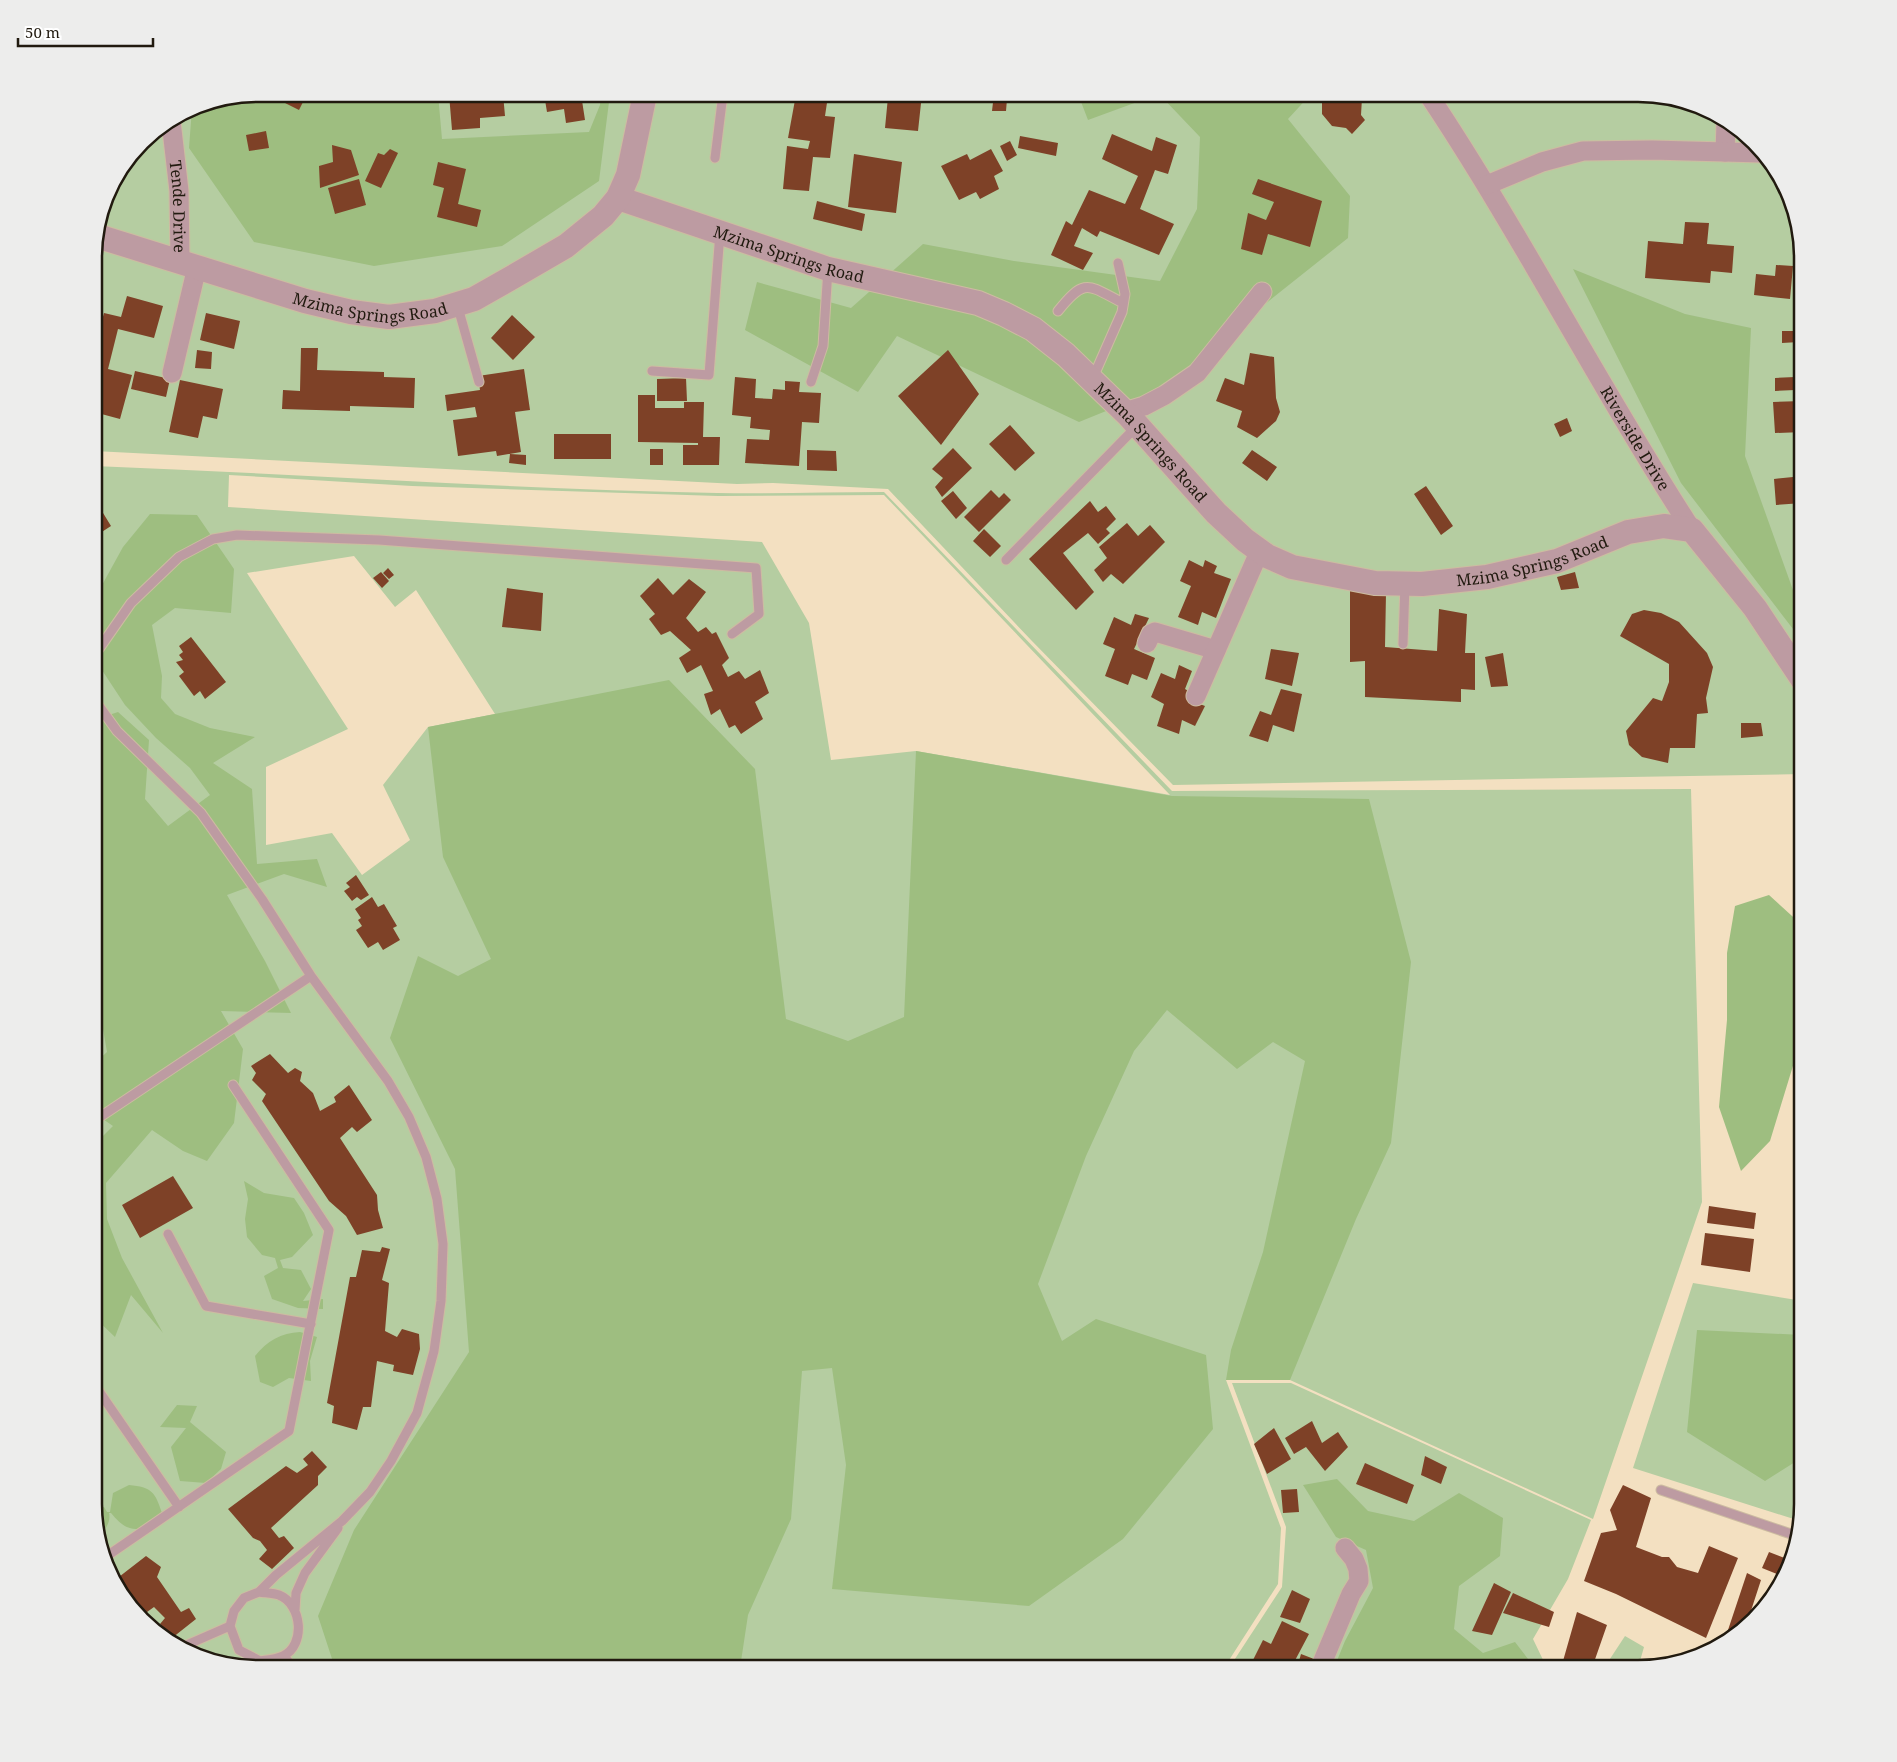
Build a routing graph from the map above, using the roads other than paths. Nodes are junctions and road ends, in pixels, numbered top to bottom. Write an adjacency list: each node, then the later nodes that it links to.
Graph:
1 (643, 102): 10 (street, Mzima Springs Road)
2 (722, 102): 8 (lane)
3 (1433, 102): 9 (street, Riverside Drive)
4 (172, 129): 14 (street, Tende Drive)
5 (1726, 130): 6 (street)
6 (1725, 152): 7 (street); 9 (street)
7 (1753, 153)
8 (715, 158)
9 (1487, 185): 26 (street, Riverside Drive)
10 (618, 198): 11 (street, Mzima Springs Road); 18 (street, Mzima Springs Road)
11 (720, 233): 15 (street, Mzima Springs Road); 20 (lane)
12 (104, 238): 14 (street, Mzima Springs Road)
13 (1118, 263): 17 (lane)
14 (188, 264): 18 (street, Mzima Springs Road); 21 (street, Tende Drive)
15 (828, 269): 22 (street, Mzima Springs Road); 24 (lane)
16 (1262, 292): 25 (street)
17 (1123, 303): 19 (lane); 22 (lane)
18 (457, 304): 23 (lane)
19 (1058, 311)
20 (652, 370)
21 (172, 373)
22 (1092, 380): 25 (street, Mzima Springs Road)
23 (479, 382)
24 (811, 382)
25 (1131, 419): 27 (street, Mzima Springs Road); 28 (lane)
26 (1692, 530): 29 (street, Mzima Springs Road); 35 (street, Riverside Drive)
27 (1260, 550): 29 (street, Mzima Springs Road); 34 (street)
28 (1006, 560)
29 (1405, 584): 33 (lane)
30 (732, 634): 31 (lane)
31 (103, 643)
32 (1147, 643): 34 (street)
33 (1403, 644)
34 (1216, 650): 36 (street)
35 (1794, 666)
36 (1196, 696)
37 (103, 714): 38 (lane)
38 (311, 976): 40 (lane); 46 (lane)
39 (233, 1085): 42 (lane)
40 (103, 1115)
41 (168, 1234): 42 (lane)
42 (311, 1324): 45 (lane)
43 (103, 1397): 45 (lane)
44 (1661, 1490): 47 (lane)
45 (179, 1507): 49 (lane)
46 (342, 1521): 50 (lane); 51 (lane)
47 (1792, 1534)
48 (1345, 1548): 58 (street)
49 (111, 1553)
50 (259, 1592): 51 (lane); 52 (lane)
51 (295, 1610): 54 (lane)
52 (230, 1626): 53 (lane); 55 (lane)
53 (190, 1644)
54 (284, 1656): 56 (lane); 57 (lane)
55 (258, 1660)
56 (265, 1660)
57 (287, 1660)
58 (1323, 1660)

